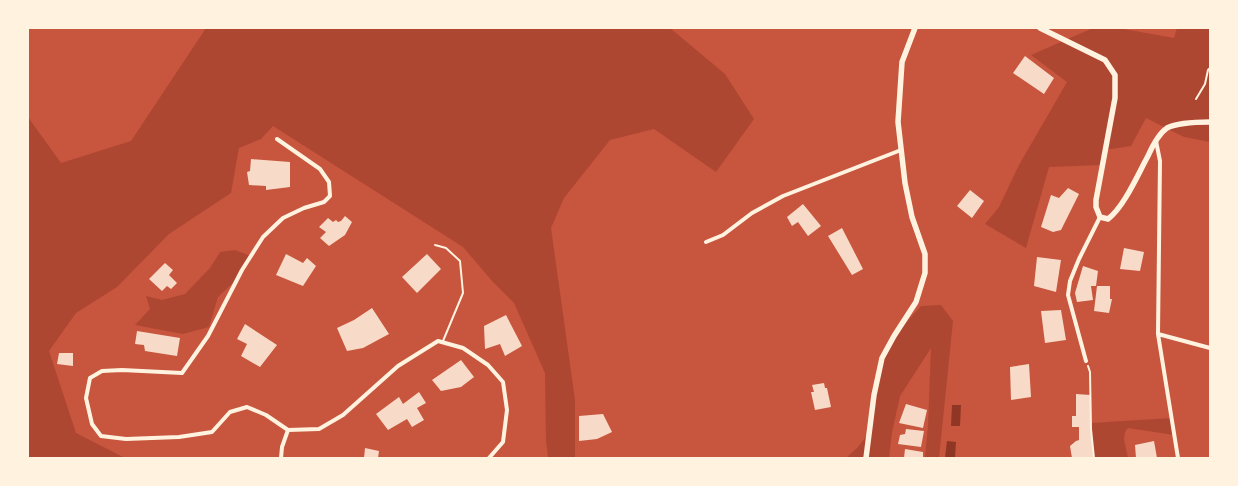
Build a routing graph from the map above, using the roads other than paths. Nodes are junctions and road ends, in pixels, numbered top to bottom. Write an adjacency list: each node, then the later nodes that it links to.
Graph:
1 (915, 28): 6 (street)
2 (1040, 28): 7 (street)
3 (1210, 122): 5 (street)
4 (277, 139): 14 (street)
5 (1156, 141): 7 (street); 10 (street)
6 (901, 150): 8 (street); 17 (street)
7 (1100, 217): 13 (street)
8 (706, 242)
9 (435, 245): 11 (lane)
10 (1158, 334): 12 (street); 18 (street)
11 (443, 342): 14 (street); 16 (street)
12 (1210, 348)
13 (1086, 361)
14 (288, 430): 15 (street)
15 (281, 458)
16 (489, 458)
17 (866, 458)
18 (1178, 458)

